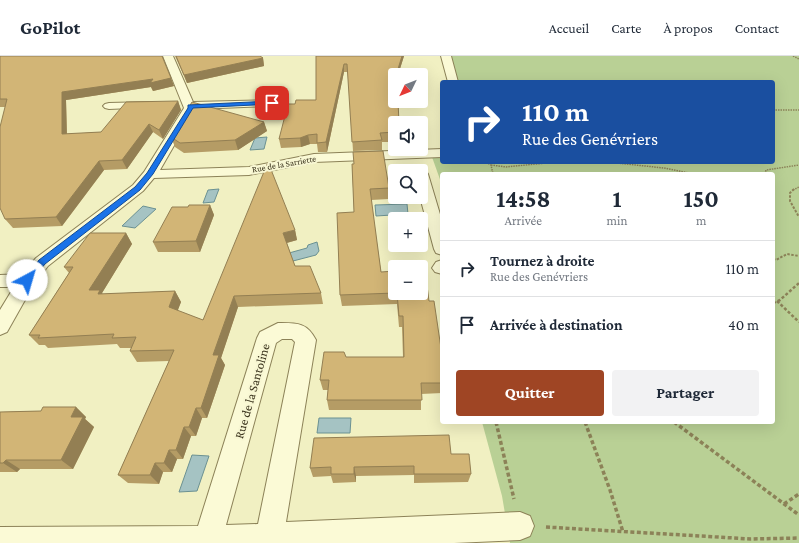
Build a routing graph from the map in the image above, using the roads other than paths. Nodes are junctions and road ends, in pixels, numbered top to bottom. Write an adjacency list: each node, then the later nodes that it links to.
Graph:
1 (168, 56): 7 (street)
2 (446, 56): 3 (street)
3 (452, 80)
4 (272, 103): 7 (street)
5 (173, 104): 7 (street)
6 (157, 105): 8 (street)
7 (189, 105): 12 (street)
8 (109, 106)
9 (440, 153): 10 (street, Rue de la Sarriette)
10 (428, 154)
11 (388, 155): 12 (street, Rue de la Sarriette)
12 (150, 174): 15 (street)
13 (428, 199): 14 (street)
14 (440, 243)
15 (27, 280): 16 (street); 17 (street)
16 (0, 281)
17 (0, 327)
18 (520, 526): 20 (street)
19 (270, 536): 20 (street); 21 (street); 21 (street, Rue de la Santoline)
20 (426, 537)
21 (208, 540): 22 (street)
22 (0, 541)

